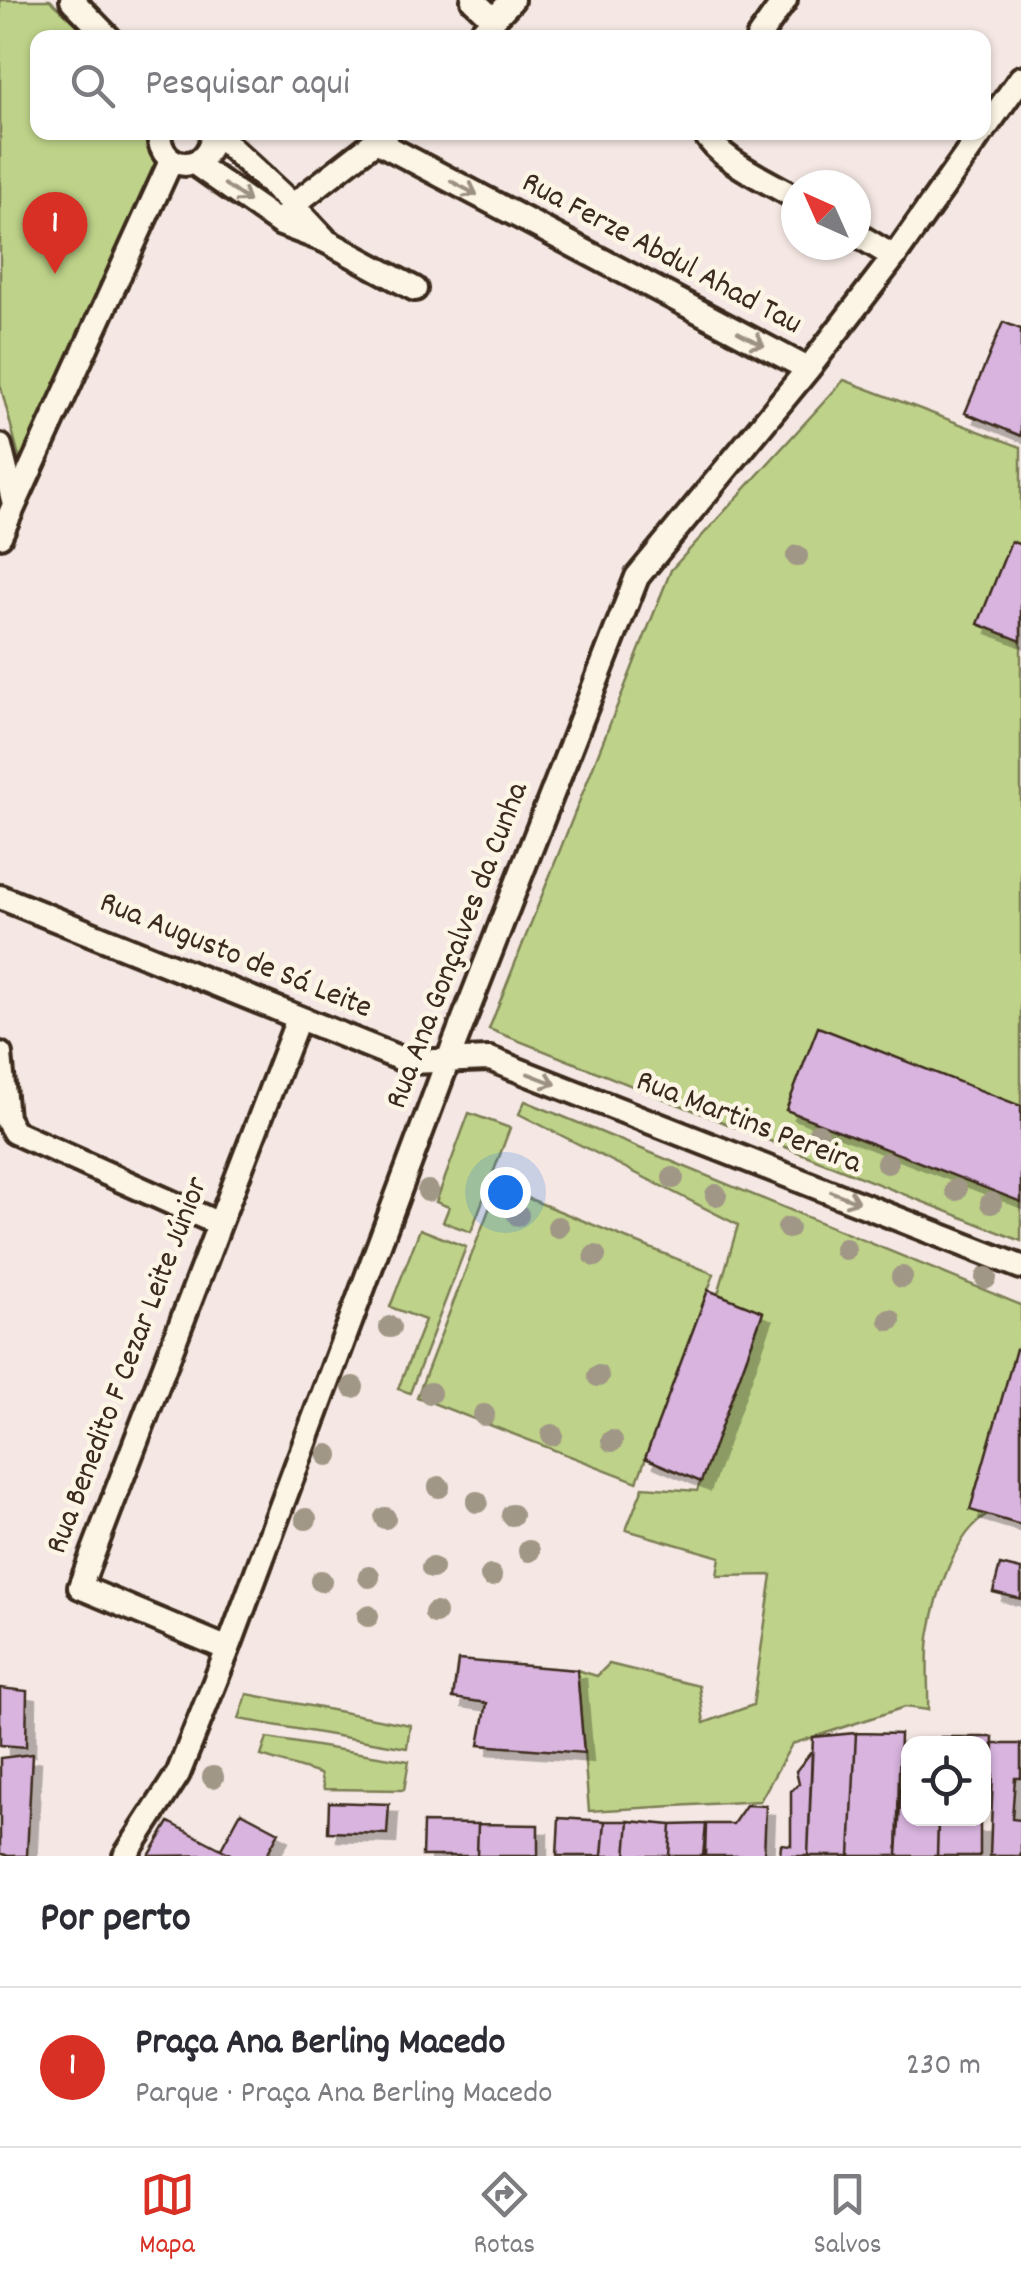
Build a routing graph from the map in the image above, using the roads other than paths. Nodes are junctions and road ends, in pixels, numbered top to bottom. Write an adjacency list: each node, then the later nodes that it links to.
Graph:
1 (72, 0): 6 (street)
2 (473, 0): 5 (street)
3 (512, 0): 5 (street)
4 (785, 0): 8 (street)
5 (493, 19): 7 (street)
6 (101, 30)
7 (483, 30)
8 (764, 30)
9 (1021, 78): 10 (street, Rua Ana Gonçalves da Cunha)
10 (991, 120)
11 (211, 140): 17 (street)
12 (220, 140): 19 (street)
13 (378, 140): 19 (street)
14 (388, 140): 23 (street, Rua Ferze Abdul Ahad Tau, one-way to 23)
15 (709, 140): 18 (street)
16 (977, 140): 21 (street, Rua Ana Gonçalves da Cunha)
17 (168, 146): 19 (street, one-way to 19); 25 (street)
18 (781, 189)
19 (287, 214): 22 (street)
20 (871, 243): 21 (street)
21 (894, 257): 23 (street, Rua Ana Gonçalves da Cunha)
22 (414, 289)
23 (808, 369): 30 (street, Rua Ana Gonçalves da Cunha)
24 (0, 446): 25 (street)
25 (14, 504): 26 (street)
26 (0, 536)
27 (0, 897): 28 (street, Rua Augusto de Sá Leite)
28 (298, 1019): 30 (street, Rua Augusto de Sá Leite); 31 (street, Rua Benedito F Cezar Leite Júnior)
29 (0, 1054): 31 (street)
30 (448, 1060): 32 (street, Rua Martins Pereira, one-way to 32); 33 (street, Rua Ana Gonçalves da Cunha)
31 (217, 1223): 33 (street, Rua Benedito F Cezar Leite Júnior)
32 (1021, 1266)
33 (228, 1649): 34 (street, Rua Ana Gonçalves da Cunha)
34 (125, 1856)

